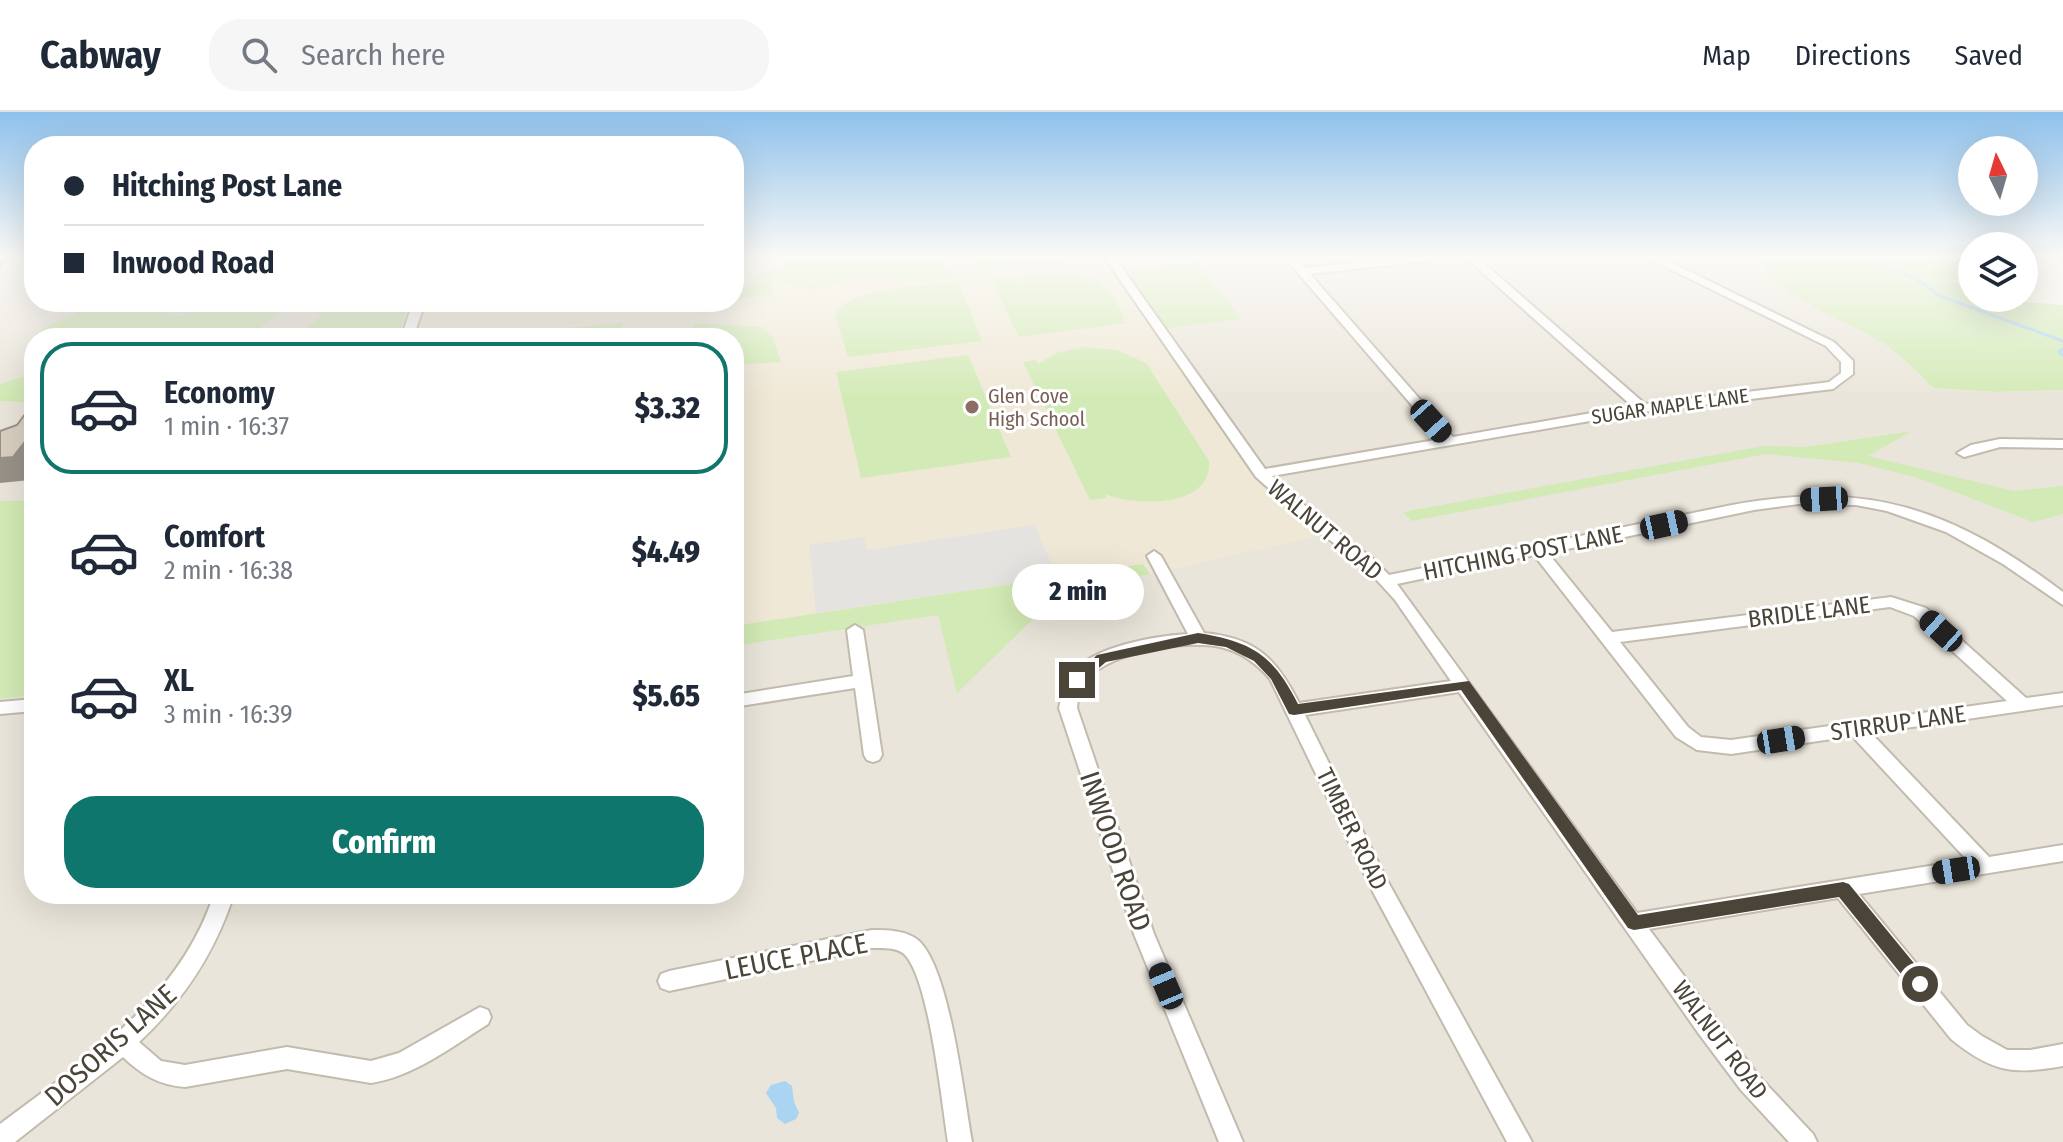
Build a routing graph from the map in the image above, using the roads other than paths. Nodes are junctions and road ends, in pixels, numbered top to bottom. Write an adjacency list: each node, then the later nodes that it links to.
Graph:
1 (1144, 306): 9 (street, WALNUT ROAD)
2 (1332, 306): 6 (street)
3 (1526, 306): 5 (street)
4 (1753, 306): 5 (street, SUGAR MAPLE LANE)
5 (1642, 408): 6 (street, SUGAR MAPLE LANE)
6 (1450, 441): 9 (street, SUGAR MAPLE LANE)
7 (2063, 444): 8 (street)
8 (1964, 453)
9 (1261, 474): 12 (street, WALNUT ROAD)
10 (1538, 550): 12 (street, HITCHING POST LANE); 13 (street, HITCHING POST LANE); 16 (street, STIRRUP LANE)
11 (1154, 556): 15 (street)
12 (1386, 581): 18 (street, WALNUT ROAD)
13 (2063, 600)
14 (855, 630): 17 (street)
15 (1198, 638): 24 (street, TIMBER ROAD); 38 (street, INWOOD ROAD)
16 (1607, 638): 21 (street, BRIDLE LANE); 25 (street, STIRRUP LANE)
17 (863, 681): 19 (street); 26 (street)
18 (1464, 685): 24 (street); 31 (street, WALNUT ROAD)
19 (744, 699)
20 (2063, 699): 21 (street, STIRRUP LANE)
21 (2023, 705): 25 (street, STIRRUP LANE)
22 (24, 706): 23 (street)
23 (0, 708)
24 (1294, 710): 39 (street, TIMBER ROAD)
25 (1856, 729): 28 (street)
26 (873, 755)
27 (2063, 853): 28 (street)
28 (1985, 866): 29 (street)
29 (1843, 889): 31 (street); 35 (street)
30 (221, 904): 34 (street, DOSORIS LANE)
31 (1634, 922): 40 (street, WALNUT ROAD)
32 (669, 981): 37 (street, LEUCE PLACE)
33 (480, 1017): 34 (street)
34 (121, 1041): 36 (street, DOSORIS LANE)
35 (2063, 1055)
36 (0, 1139)
37 (960, 1142)
38 (1231, 1142)
39 (1520, 1142)
40 (1805, 1142)

